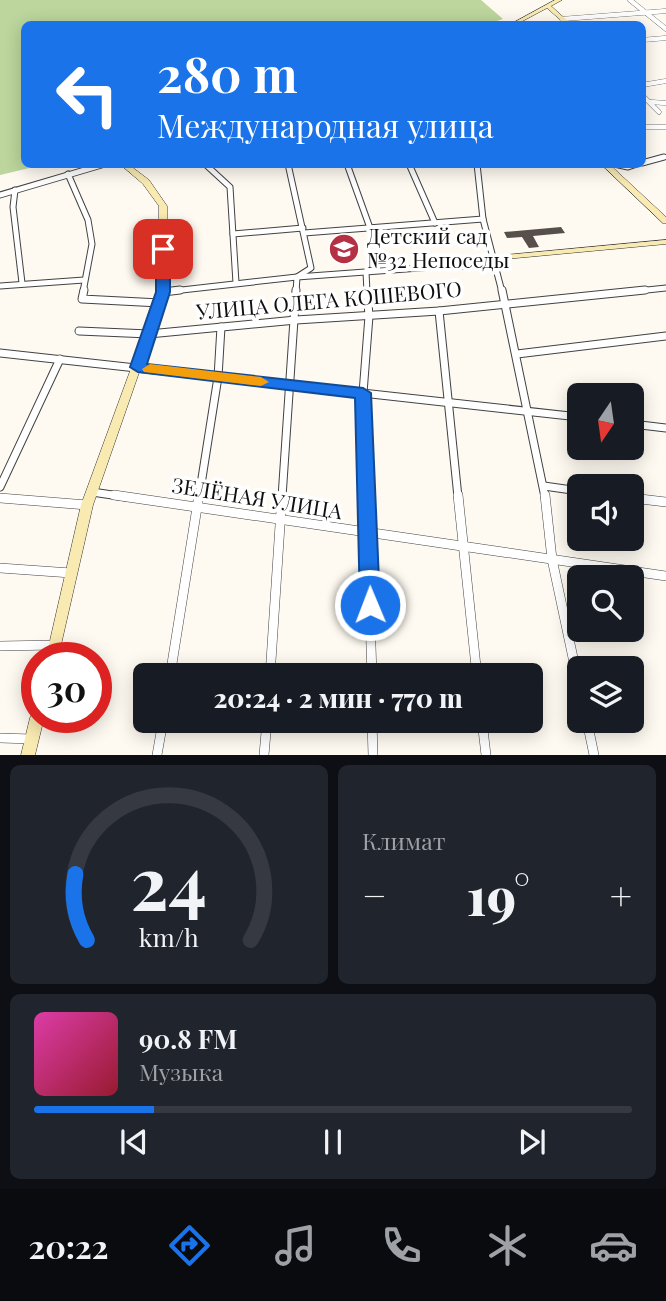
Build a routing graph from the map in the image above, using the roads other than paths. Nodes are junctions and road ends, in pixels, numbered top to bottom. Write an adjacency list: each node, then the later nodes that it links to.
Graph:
1 (542, 0): 4 (street)
2 (559, 0): 4 (street)
3 (631, 0): 6 (street)
4 (548, 6): 7 (street); 8 (street)
5 (666, 11): 6 (street)
6 (647, 13): 9 (street); 10 (street)
7 (520, 21)
8 (564, 21)
9 (574, 21)
10 (666, 29)
11 (666, 38): 12 (street)
12 (646, 40)
13 (666, 82): 14 (street)
14 (646, 84)
15 (646, 98): 16 (street)
16 (650, 102): 17 (street); 18 (street)
17 (666, 103)
18 (659, 112)
19 (646, 127): 20 (street)
20 (666, 127)
21 (664, 157): 22 (street)
22 (646, 162)
23 (90, 168): 31 (street)
24 (128, 168): 49 (street)
25 (209, 168): 39 (street)
26 (289, 168): 38 (street)
27 (348, 168): 37 (street)
28 (411, 168): 36 (street)
29 (477, 168): 34 (street)
30 (608, 168): 35 (street)
31 (68, 174): 32 (street); 44 (street)
32 (15, 190): 33 (street); 45 (street)
33 (0, 195)
34 (483, 219): 36 (street); 41 (street)
35 (666, 221)
36 (435, 223): 37 (street)
37 (370, 228): 38 (street)
38 (304, 230): 39 (street); 43 (street)
39 (233, 234): 46 (street)
40 (666, 242): 41 (street)
41 (495, 258): 42 (street); 50 (street)
42 (366, 272): 43 (street); 52 (street)
43 (297, 277): 46 (street); 53 (street)
44 (85, 280): 45 (street); 49 (street)
45 (22, 283): 47 (street)
46 (236, 283): 49 (street)
47 (0, 286)
48 (666, 288): 50 (street, УЛИЦА ОЛЕГА КОШЕВОГО)
49 (161, 298): 56 (street)
50 (504, 302): 51 (street, УЛИЦА ОЛЕГА КОШЕВОГО); 59 (street)
51 (439, 311): 52 (street, УЛИЦА ОЛЕГА КОШЕВОГО); 65 (street)
52 (369, 316): 53 (street, УЛИЦА ОЛЕГА КОШЕВОГО); 64 (street)
53 (296, 320): 54 (street, УЛИЦА ОЛЕГА КОШЕВОГО); 63 (street)
54 (221, 327): 56 (street, УЛИЦА ОЛЕГА КОШЕВОГО); 62 (street)
55 (79, 331): 56 (street, УЛИЦА ОЛЕГА КОШЕВОГО)
56 (149, 334): 61 (street)
57 (666, 336): 59 (street)
58 (0, 353): 60 (street)
59 (517, 354): 66 (street)
60 (60, 359): 61 (street); 71 (street)
61 (138, 367): 62 (street); 73 (street)
62 (218, 377): 63 (street); 78 (street)
63 (289, 385): 64 (street); 79 (street)
64 (363, 393): 65 (street); 80 (street)
65 (449, 402): 66 (street); 81 (street)
66 (529, 411): 67 (street); 70 (street)
67 (567, 416)
68 (644, 425): 69 (street)
69 (666, 428)
70 (544, 486): 72 (street); 82 (street)
71 (0, 487)
72 (567, 489)
73 (92, 492): 77 (street); 78 (street, ЗЕЛЁНАЯ УЛИЦА)
74 (0, 498): 77 (street)
75 (644, 499): 76 (street)
76 (666, 502)
77 (87, 505): 84 (street)
78 (197, 507): 79 (street, ЗЕЛЁНАЯ УЛИЦА); 90 (street)
79 (281, 521): 80 (street, ЗЕЛЁНАЯ УЛИЦА); 91 (street)
80 (369, 534): 81 (street, ЗЕЛЁНАЯ УЛИЦА); 92 (street)
81 (462, 547): 82 (street, ЗЕЛЁНАЯ УЛИЦА); 93 (street)
82 (552, 559): 85 (street, ЗЕЛЁНАЯ УЛИЦА); 89 (street)
83 (0, 568): 84 (street)
84 (71, 573): 86 (street)
85 (666, 576)
86 (56, 642)
87 (0, 646): 88 (street)
88 (21, 646)
89 (573, 656)
90 (172, 663)
91 (271, 663)
92 (372, 663)
93 (475, 663)
94 (33, 733): 101 (street)
95 (161, 733): 103 (street)
96 (266, 733): 104 (street)
97 (372, 733): 105 (street)
98 (483, 733): 106 (street)
99 (589, 733): 107 (street)
100 (0, 738): 101 (street)
101 (32, 738): 102 (street)
102 (28, 755)
103 (158, 755)
104 (264, 755)
105 (373, 755)
106 (486, 755)
107 (594, 755)

